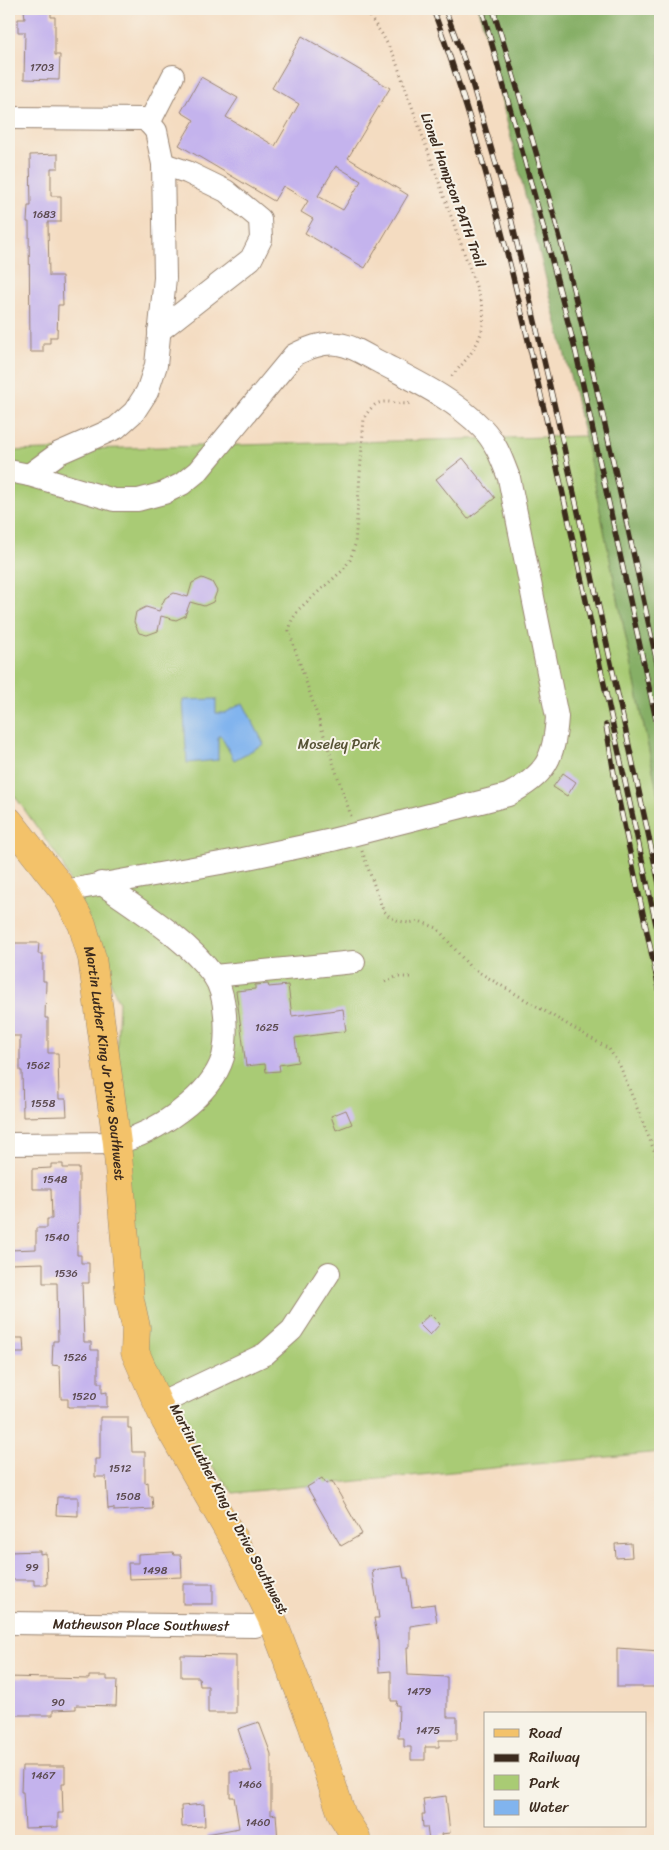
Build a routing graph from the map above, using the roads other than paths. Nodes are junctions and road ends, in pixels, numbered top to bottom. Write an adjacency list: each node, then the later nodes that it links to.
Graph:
1 (172, 76): 3 (street)
2 (9, 118): 3 (street)
3 (149, 123): 4 (street)
4 (163, 164): 5 (street); 5 (street)
5 (159, 331): 6 (street)
6 (19, 473): 8 (street)
7 (9, 821): 9 (main road, Martin Luther King Jr Drive Southwest)
8 (101, 883): 9 (street); 11 (street)
9 (64, 890): 12 (main road, Martin Luther King Jr Drive Southwest)
10 (354, 962): 11 (street)
11 (214, 976): 12 (street)
12 (117, 1143): 13 (street); 15 (main road, Martin Luther King Jr Drive Southwest)
13 (9, 1144)
14 (329, 1273): 16 (street)
15 (136, 1327): 16 (main road, Martin Luther King Jr Drive Southwest); 17 (main road, Martin Luther King Jr Drive Southwest)
16 (172, 1398): 19 (main road, Martin Luther King Jr Drive Southwest)
17 (272, 1619): 18 (street, Mathewson Place Southwest); 19 (main road, Martin Luther King Jr Drive Southwest)
18 (9, 1623)
19 (357, 1839)

